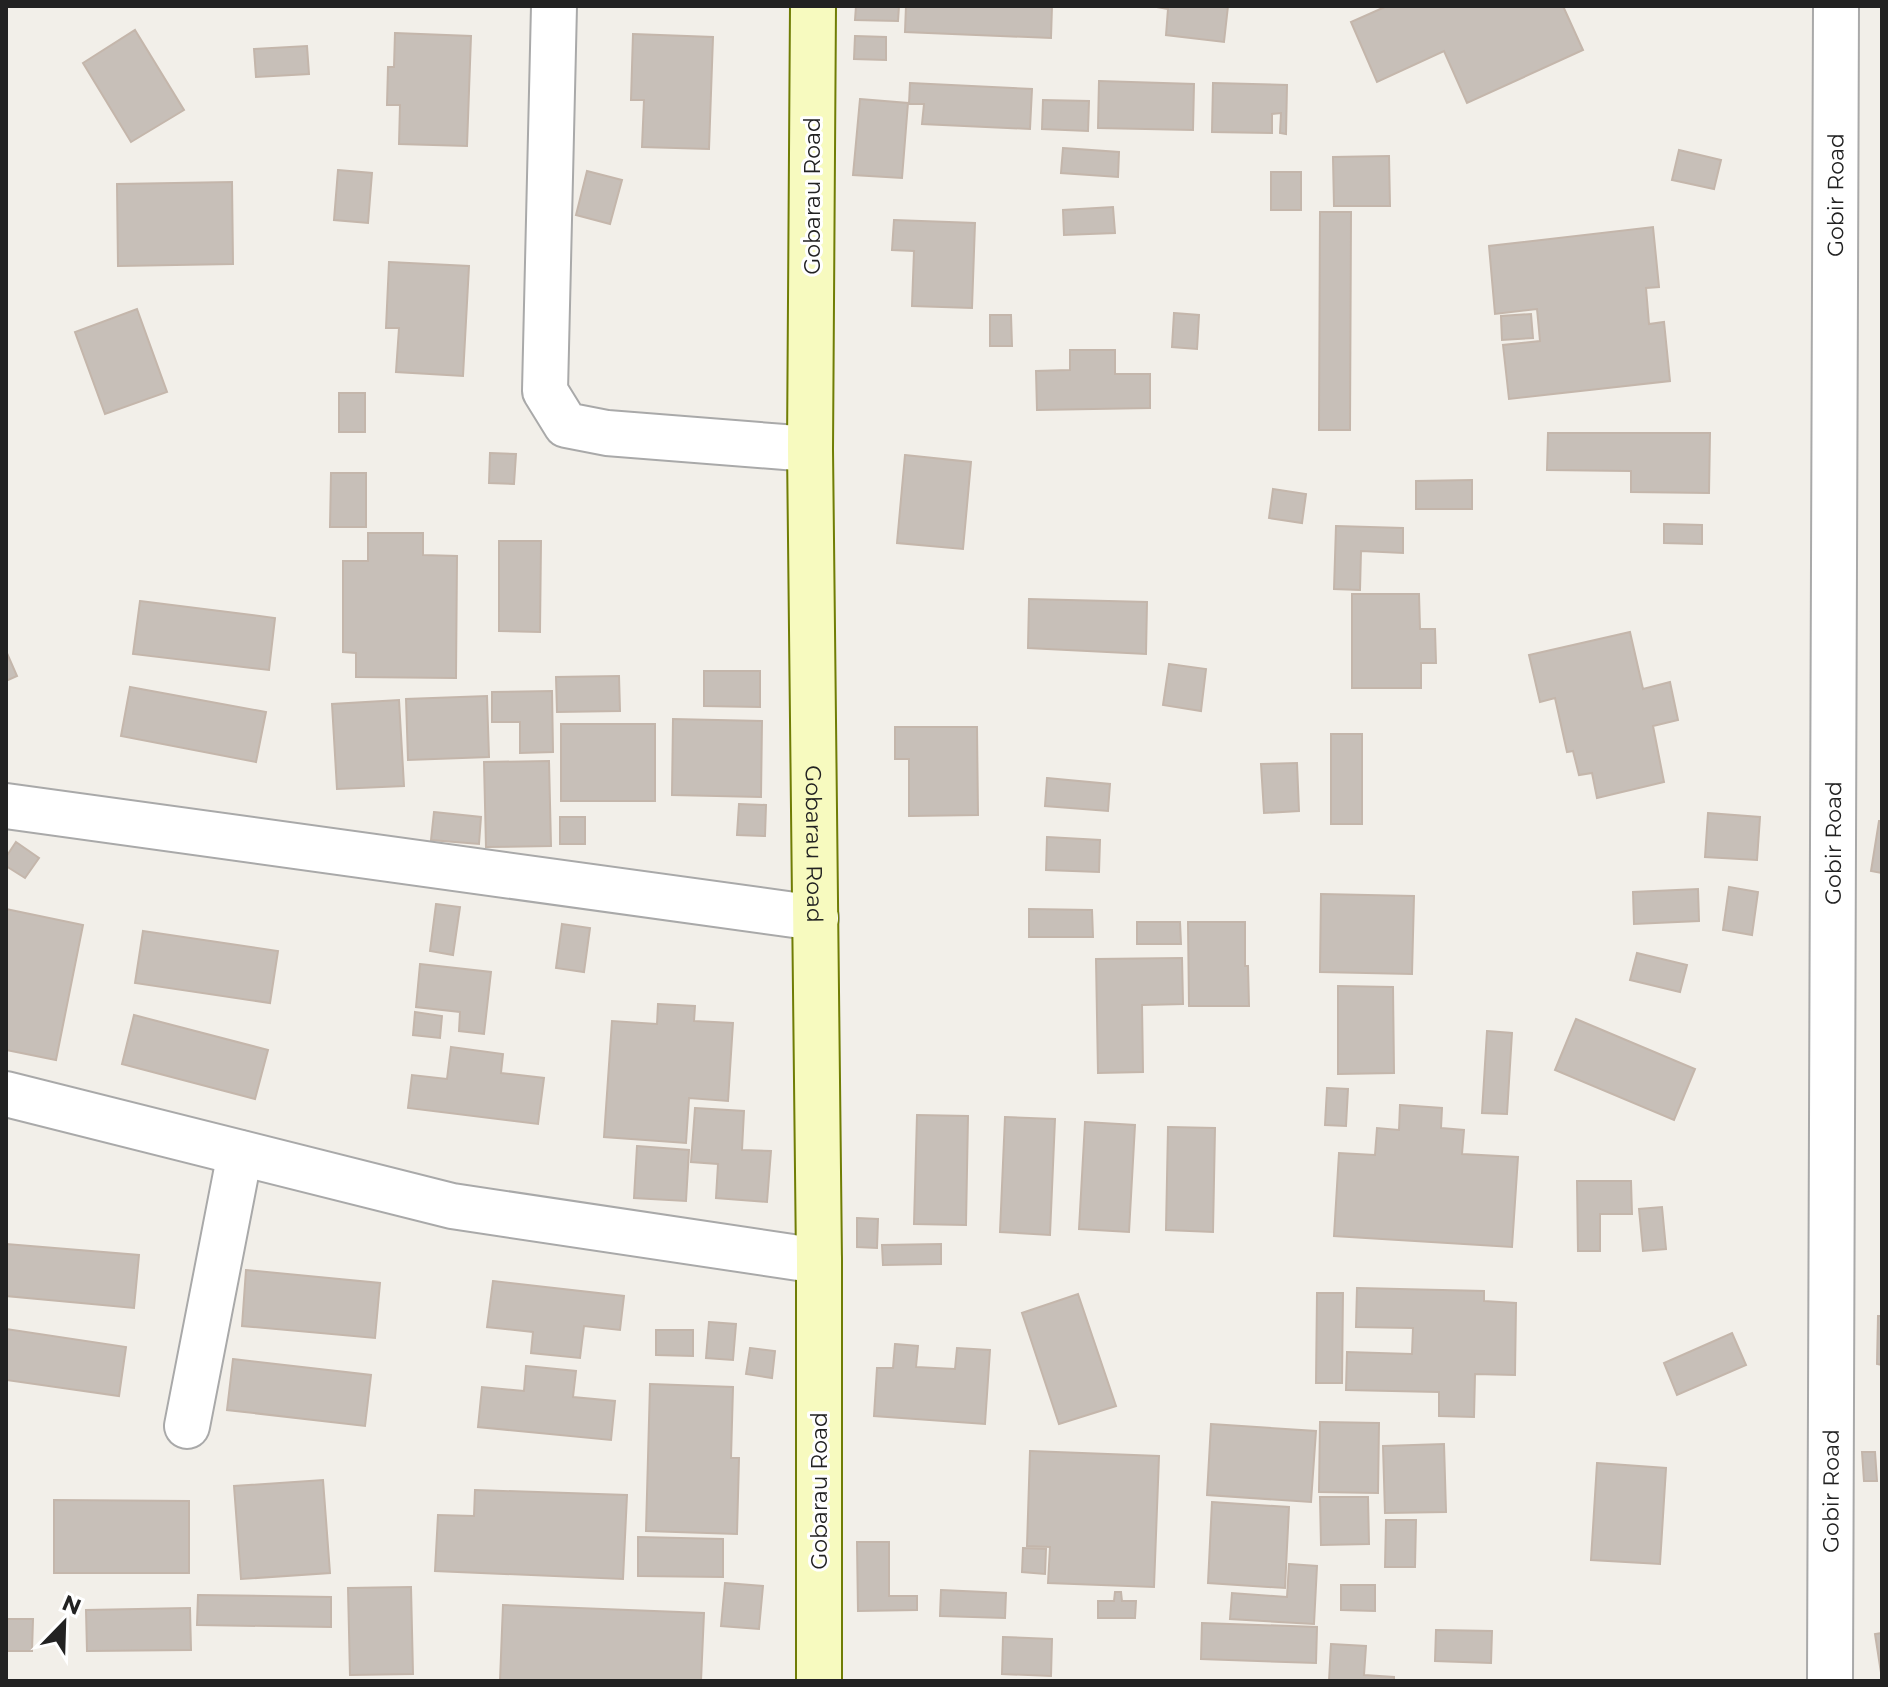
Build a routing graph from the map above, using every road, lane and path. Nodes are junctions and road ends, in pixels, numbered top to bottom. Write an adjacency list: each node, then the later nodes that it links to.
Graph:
1 (554, 6): 4 (street)
2 (813, 6): 4 (street, Gobarau Road)
3 (1836, 6): 12 (street, Gobir Road)
4 (810, 449): 6 (street, Gobarau Road)
5 (6, 806): 6 (street)
6 (816, 918): 9 (street, Gobarau Road)
7 (6, 1094): 8 (street)
8 (240, 1153): 9 (street); 10 (street)
9 (819, 1261): 11 (street, Gobarau Road)
10 (187, 1426)
11 (819, 1681)
12 (1830, 1681)

